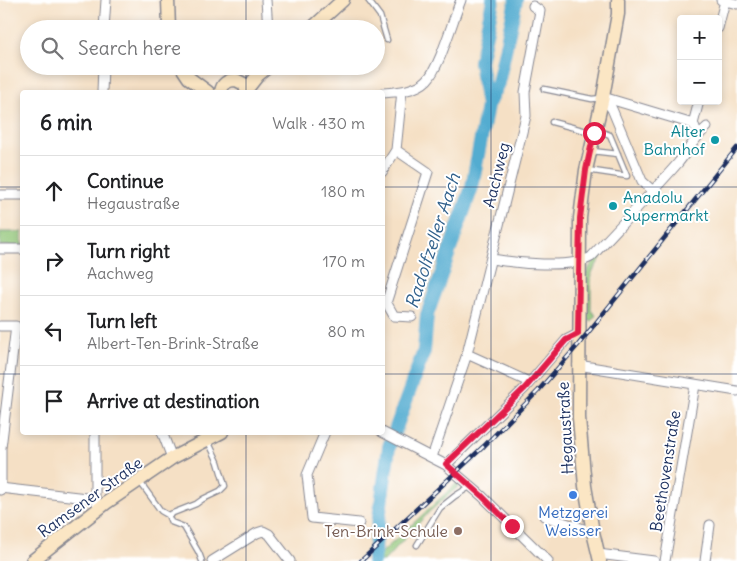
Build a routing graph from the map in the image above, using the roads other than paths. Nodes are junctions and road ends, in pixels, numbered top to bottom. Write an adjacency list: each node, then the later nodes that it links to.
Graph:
1 (106, 0): 12 (street)
2 (168, 0): 13 (main road)
3 (266, 0): 14 (street)
4 (343, 0): 15 (main road)
5 (368, 0): 16 (lane)
6 (461, 0): 27 (street)
7 (618, 0): 29 (main road, Hegaustraße)
8 (723, 0): 9 (street); 11 (street)
9 (737, 4)
10 (533, 6): 46 (street, Aachweg)
11 (720, 15)
12 (105, 20)
13 (169, 20)
14 (267, 20)
15 (321, 20)
16 (381, 20)
17 (385, 33): 18 (lane)
18 (387, 40)
19 (103, 75): 24 (street)
20 (187, 75): 25 (main road)
21 (258, 75): 22 (main road)
22 (245, 88): 26 (main road)
23 (544, 89): 29 (lane)
24 (102, 90)
25 (204, 90)
26 (222, 90)
27 (402, 91): 28 (street); 36 (street)
28 (385, 93)
29 (603, 97): 32 (street); 34 (main road, Hegaustraße); 41 (street)
30 (698, 105): 32 (street)
31 (552, 122): 34 (lane)
32 (693, 124): 35 (street)
33 (707, 127): 35 (street)
34 (595, 131): 37 (main road, Hegaustraße); 38 (lane)
35 (698, 134): 41 (street)
36 (396, 150): 39 (street); 48 (street)
37 (590, 151): 38 (lane); 40 (main road, Hegaustraße)
38 (618, 154): 40 (lane)
39 (385, 167)
40 (586, 170): 47 (main road, Hegaustraße)
41 (653, 191): 47 (street)
42 (0, 195): 43 (street)
43 (20, 195)
44 (0, 249): 45 (street)
45 (20, 249)
46 (492, 259): 47 (street); 53 (street, Aachweg)
47 (579, 262): 52 (main road, Hegaustraße)
48 (385, 297)
49 (385, 302): 50 (street)
50 (412, 317)
51 (0, 326): 64 (street)
52 (578, 334): 54 (main road, Hegaustraße); 55 (street)
53 (467, 354): 55 (street); 65 (street, Aachweg)
54 (578, 365): 56 (street); 76 (main road, Hegaustraße)
55 (529, 382): 67 (street)
56 (695, 385): 57 (street); 86 (street, Beethovenstraße)
57 (737, 391)
58 (385, 434): 65 (street)
59 (96, 435): 71 (street)
60 (163, 435): 66 (street)
61 (216, 435): 63 (main road, Ramsener Straße)
62 (324, 435): 74 (street)
63 (207, 440): 66 (main road, Ramsener Straße); 72 (lane)
64 (0, 448): 70 (street)
65 (432, 457): 67 (street)
66 (172, 458): 68 (main road, Ramsener Straße)
67 (446, 464): 69 (street)
68 (139, 480): 71 (main road, Ramsener Straße); 72 (lane)
69 (471, 486): 77 (lane); 84 (street)
70 (0, 488): 71 (street)
71 (97, 503): 78 (main road, Ramsener Straße)
72 (168, 515): 81 (lane)
73 (544, 516): 76 (street)
74 (359, 523)
75 (710, 526): 87 (street)
76 (593, 532): 79 (main road, Hegaustraße)
77 (417, 545)
78 (45, 556): 80 (main road, Ramsener Straße)
79 (599, 558): 85 (street)
80 (32, 561)
81 (202, 561)
82 (212, 561): 83 (street)
83 (290, 561)
84 (548, 561)
85 (654, 561)
86 (665, 561)
87 (705, 561)

